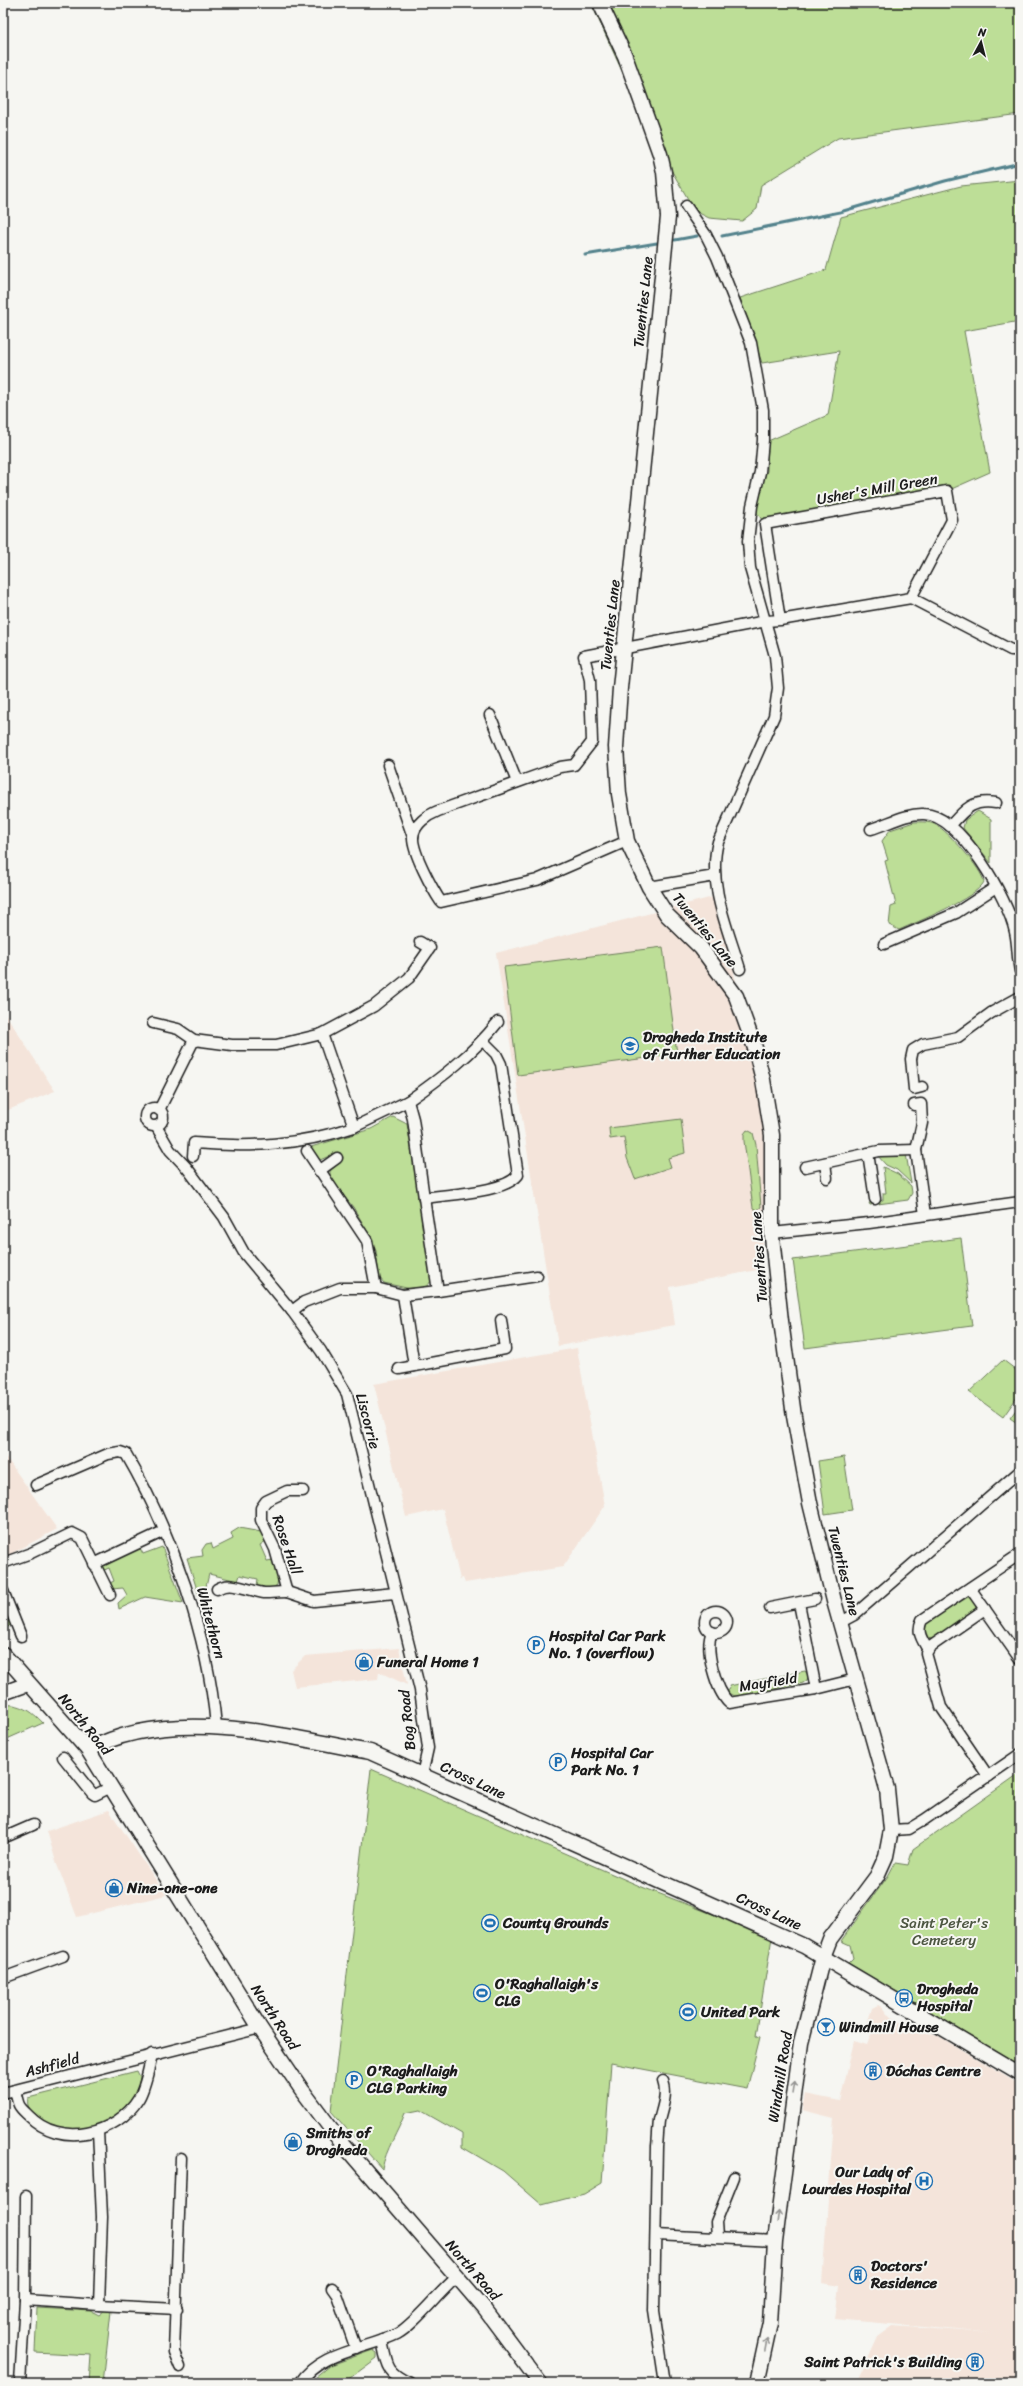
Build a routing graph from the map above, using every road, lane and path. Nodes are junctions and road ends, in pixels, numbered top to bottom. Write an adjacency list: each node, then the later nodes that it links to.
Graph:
1 (600, 3): 7 (street, Twenties Lane)
2 (686, 206): 5 (street, Twenties Lane)
3 (911, 598): 4 (street); 4 (street, Usher's Mill Green); 6 (street)
4 (780, 620): 5 (street)
5 (766, 621): 7 (street); 16 (street, Twenties Lane)
6 (1020, 648)
7 (625, 649): 10 (street); 15 (street, Twenties Lane)
8 (490, 715): 10 (street)
9 (388, 765): 14 (street)
10 (517, 782): 14 (street)
11 (996, 803): 12 (street)
12 (950, 826): 13 (street); 18 (street)
13 (872, 829)
14 (413, 836): 15 (street)
15 (627, 841): 17 (street, Twenties Lane)
16 (715, 876): 17 (street); 21 (street, Twenties Lane)
17 (649, 887): 48 (street, Twenties Lane)
18 (996, 887): 20 (street); 22 (street)
19 (420, 942): 26 (street)
20 (884, 944)
21 (740, 969)
22 (1020, 971)
23 (1020, 997): 29 (street)
24 (498, 1022): 28 (street)
25 (153, 1023): 27 (street)
26 (322, 1034): 27 (street); 34 (street)
27 (194, 1040): 32 (street)
28 (484, 1041): 30 (street); 44 (street)
29 (922, 1087)
30 (408, 1102): 34 (street); 44 (street)
31 (914, 1105): 35 (street)
32 (159, 1110): 33 (street); 33 (street)
33 (156, 1126): 53 (street, Liscorrie)
34 (354, 1127): 38 (street)
35 (916, 1150): 37 (street); 47 (street)
36 (307, 1152): 42 (street)
37 (868, 1153): 40 (street); 45 (street)
38 (193, 1156)
39 (337, 1158): 42 (street)
40 (825, 1163): 41 (street); 43 (street)
41 (805, 1168)
42 (318, 1171): 50 (street)
43 (828, 1178)
44 (424, 1198): 51 (street)
45 (875, 1199)
46 (1020, 1202): 47 (street)
47 (925, 1215): 48 (street)
48 (772, 1233): 74 (street, Twenties Lane)
49 (537, 1276): 51 (street)
50 (376, 1288): 52 (street); 53 (street)
51 (438, 1291): 52 (street)
52 (403, 1295): 55 (street)
53 (292, 1311): 68 (street, Liscorrie)
54 (501, 1320): 55 (street)
55 (414, 1366): 56 (street)
56 (399, 1369)
57 (1020, 1471): 74 (street)
58 (36, 1485): 60 (street, Whitethorn)
59 (303, 1491): 67 (street, Rose Hall)
60 (164, 1531): 63 (street); 84 (street, Whitethorn)
61 (1020, 1554): 64 (street)
62 (3, 1563): 63 (street)
63 (94, 1564): 69 (street)
64 (970, 1588): 73 (street); 77 (street)
65 (217, 1589): 67 (street, Rose Hall)
66 (3, 1591): 76 (street)
67 (287, 1592): 68 (street, Rose Hall)
68 (395, 1593): 88 (street, Bog Road)
69 (110, 1595)
70 (815, 1599): 71 (street)
71 (799, 1603): 72 (street); 82 (street, Mayfield)
72 (770, 1608)
73 (985, 1609): 77 (street); 79 (street)
74 (839, 1623): 80 (street, Twenties Lane)
75 (712, 1632): 82 (street, Mayfield)
76 (21, 1636)
77 (928, 1650): 89 (street)
78 (3, 1654): 81 (street, North Road)
79 (1020, 1659)
80 (856, 1679): 82 (street, Mayfield); 92 (street, Twenties Lane)
81 (28, 1684): 83 (street); 85 (street, North Road)
82 (816, 1689)
83 (3, 1693)
84 (216, 1726): 85 (street, Cross Lane); 88 (street, Cross Lane)
85 (88, 1750): 90 (street, North Road)
86 (1020, 1754): 89 (street)
87 (63, 1757): 90 (street)
88 (422, 1774): 95 (street, Cross Lane)
89 (988, 1776): 92 (street)
90 (111, 1787): 97 (street, North Road)
91 (33, 1825): 93 (street)
92 (891, 1830): 95 (street, Twenties Lane)
93 (3, 1838)
94 (63, 1956): 96 (street)
95 (823, 1957): 99 (street); 109 (street, Windmill Road, one-way to 95)
96 (3, 1978)
97 (260, 2028): 98 (street, Ashfield); 110 (street, North Road)
98 (152, 2054): 101 (street, Ashfield); 103 (street, Ashfield)
99 (1020, 2074)
100 (663, 2081): 107 (street)
101 (15, 2090): 102 (street); 103 (street, Ashfield)
102 (3, 2093)
103 (98, 2131): 113 (street)
104 (181, 2158): 114 (street)
105 (734, 2178): 108 (street)
106 (26, 2196): 112 (street)
107 (656, 2235): 108 (street); 122 (street)
108 (717, 2237): 109 (street)
109 (775, 2241): 123 (street, Windmill Road, one-way to 109)
110 (457, 2277): 115 (street); 121 (street, North Road)
111 (332, 2288): 116 (street)
112 (25, 2300): 113 (street); 118 (street)
113 (99, 2305): 114 (street)
114 (177, 2309): 117 (street)
115 (382, 2340): 116 (street); 120 (street)
116 (356, 2349): 119 (street)
117 (180, 2367)
118 (20, 2383)
119 (300, 2383)
120 (410, 2383)
121 (540, 2383)
122 (665, 2383)
123 (757, 2383)

